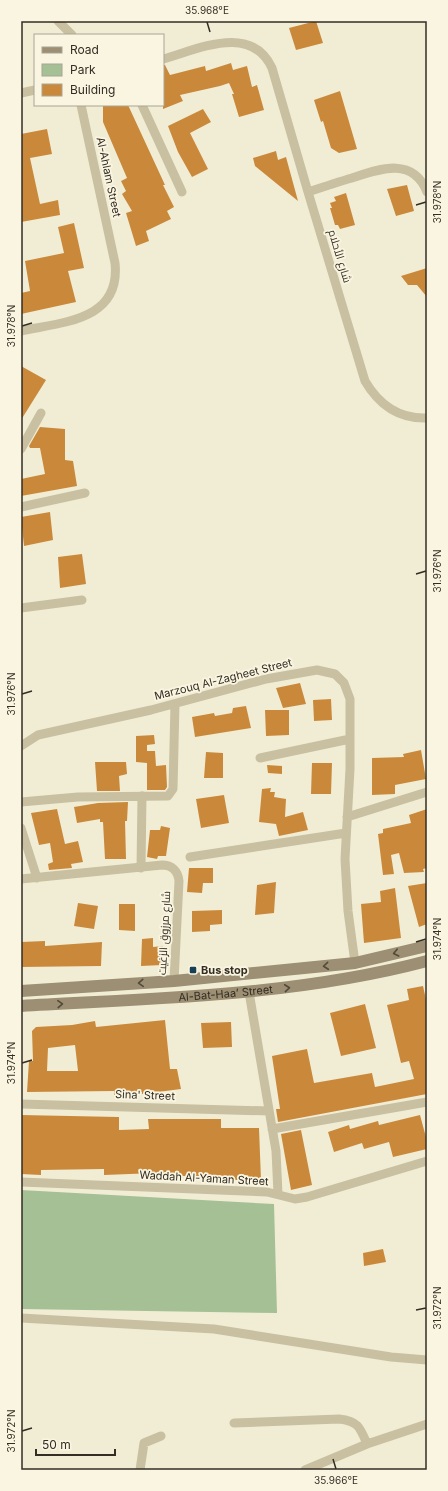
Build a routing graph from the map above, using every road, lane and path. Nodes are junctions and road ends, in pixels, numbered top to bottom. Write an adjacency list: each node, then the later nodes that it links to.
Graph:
1 (58, 21): 2 (street)
2 (71, 34)
3 (164, 59): 9 (street, شارع الأحلام)
4 (34, 90): 5 (street)
5 (21, 93)
6 (81, 106): 11 (street, Al-Ahlam Street)
7 (142, 106): 8 (street)
8 (182, 192)
9 (308, 192): 10 (street); 13 (street, شارع الأحلام)
10 (427, 192)
11 (21, 331)
12 (41, 413): 14 (street)
13 (427, 418)
14 (21, 449)
15 (85, 493): 16 (street)
16 (21, 507)
17 (82, 600): 18 (street)
18 (21, 608)
19 (175, 704): 20 (street, Marzouq Al-Zagheet Street); 21 (street, Marzouq Al-Zagheet Street); 24 (street)
20 (350, 739): 22 (street); 26 (street, Marzouq Al-Zagheet Street)
21 (21, 746)
22 (260, 758)
23 (427, 792): 26 (street)
24 (142, 796): 25 (street); 30 (street)
25 (21, 802)
26 (347, 817): 28 (street, Marzouq Al-Zagheet Street)
27 (21, 828): 31 (street)
28 (346, 833): 29 (street); 35 (street, Marzouq Al-Zagheet Street)
29 (190, 857)
30 (142, 868): 31 (street); 37 (street, شارع مرزوق الزغيت)
31 (37, 878): 32 (street)
32 (21, 879)
33 (427, 946): 35 (street, Al-Bat-Haa’ Street, one-way to 35)
34 (427, 961): 36 (street, Al-Bat-Haa’ Street)
35 (360, 962): 36 (street); 37 (street, Al-Bat-Haa’ Street, one-way to 37)
36 (368, 976): 39 (street, Al-Bat-Haa’ Street, one-way to 36)
37 (174, 981): 38 (street, Al-Bat-Haa’ Street, one-way to 38)
38 (21, 991)
39 (249, 992): 40 (street, Al-Bat-Haa’ Street, one-way to 39); 43 (street, Waddah Al-Yaman Street)
40 (21, 1006)
41 (427, 1102): 44 (street)
42 (21, 1104): 43 (street, Sina' Street)
43 (269, 1111): 44 (street, Waddah Al-Yaman Street)
44 (272, 1129): 47 (street, Waddah Al-Yaman Street)
45 (427, 1161): 47 (street)
46 (21, 1182): 47 (street, Waddah Al-Yaman Street)
47 (278, 1194)
48 (21, 1318): 49 (street)
49 (427, 1360)
50 (234, 1423): 53 (street)
51 (427, 1424): 53 (street)
52 (161, 1436): 54 (street)
53 (367, 1444): 55 (street)
54 (140, 1470)
55 (306, 1470)

